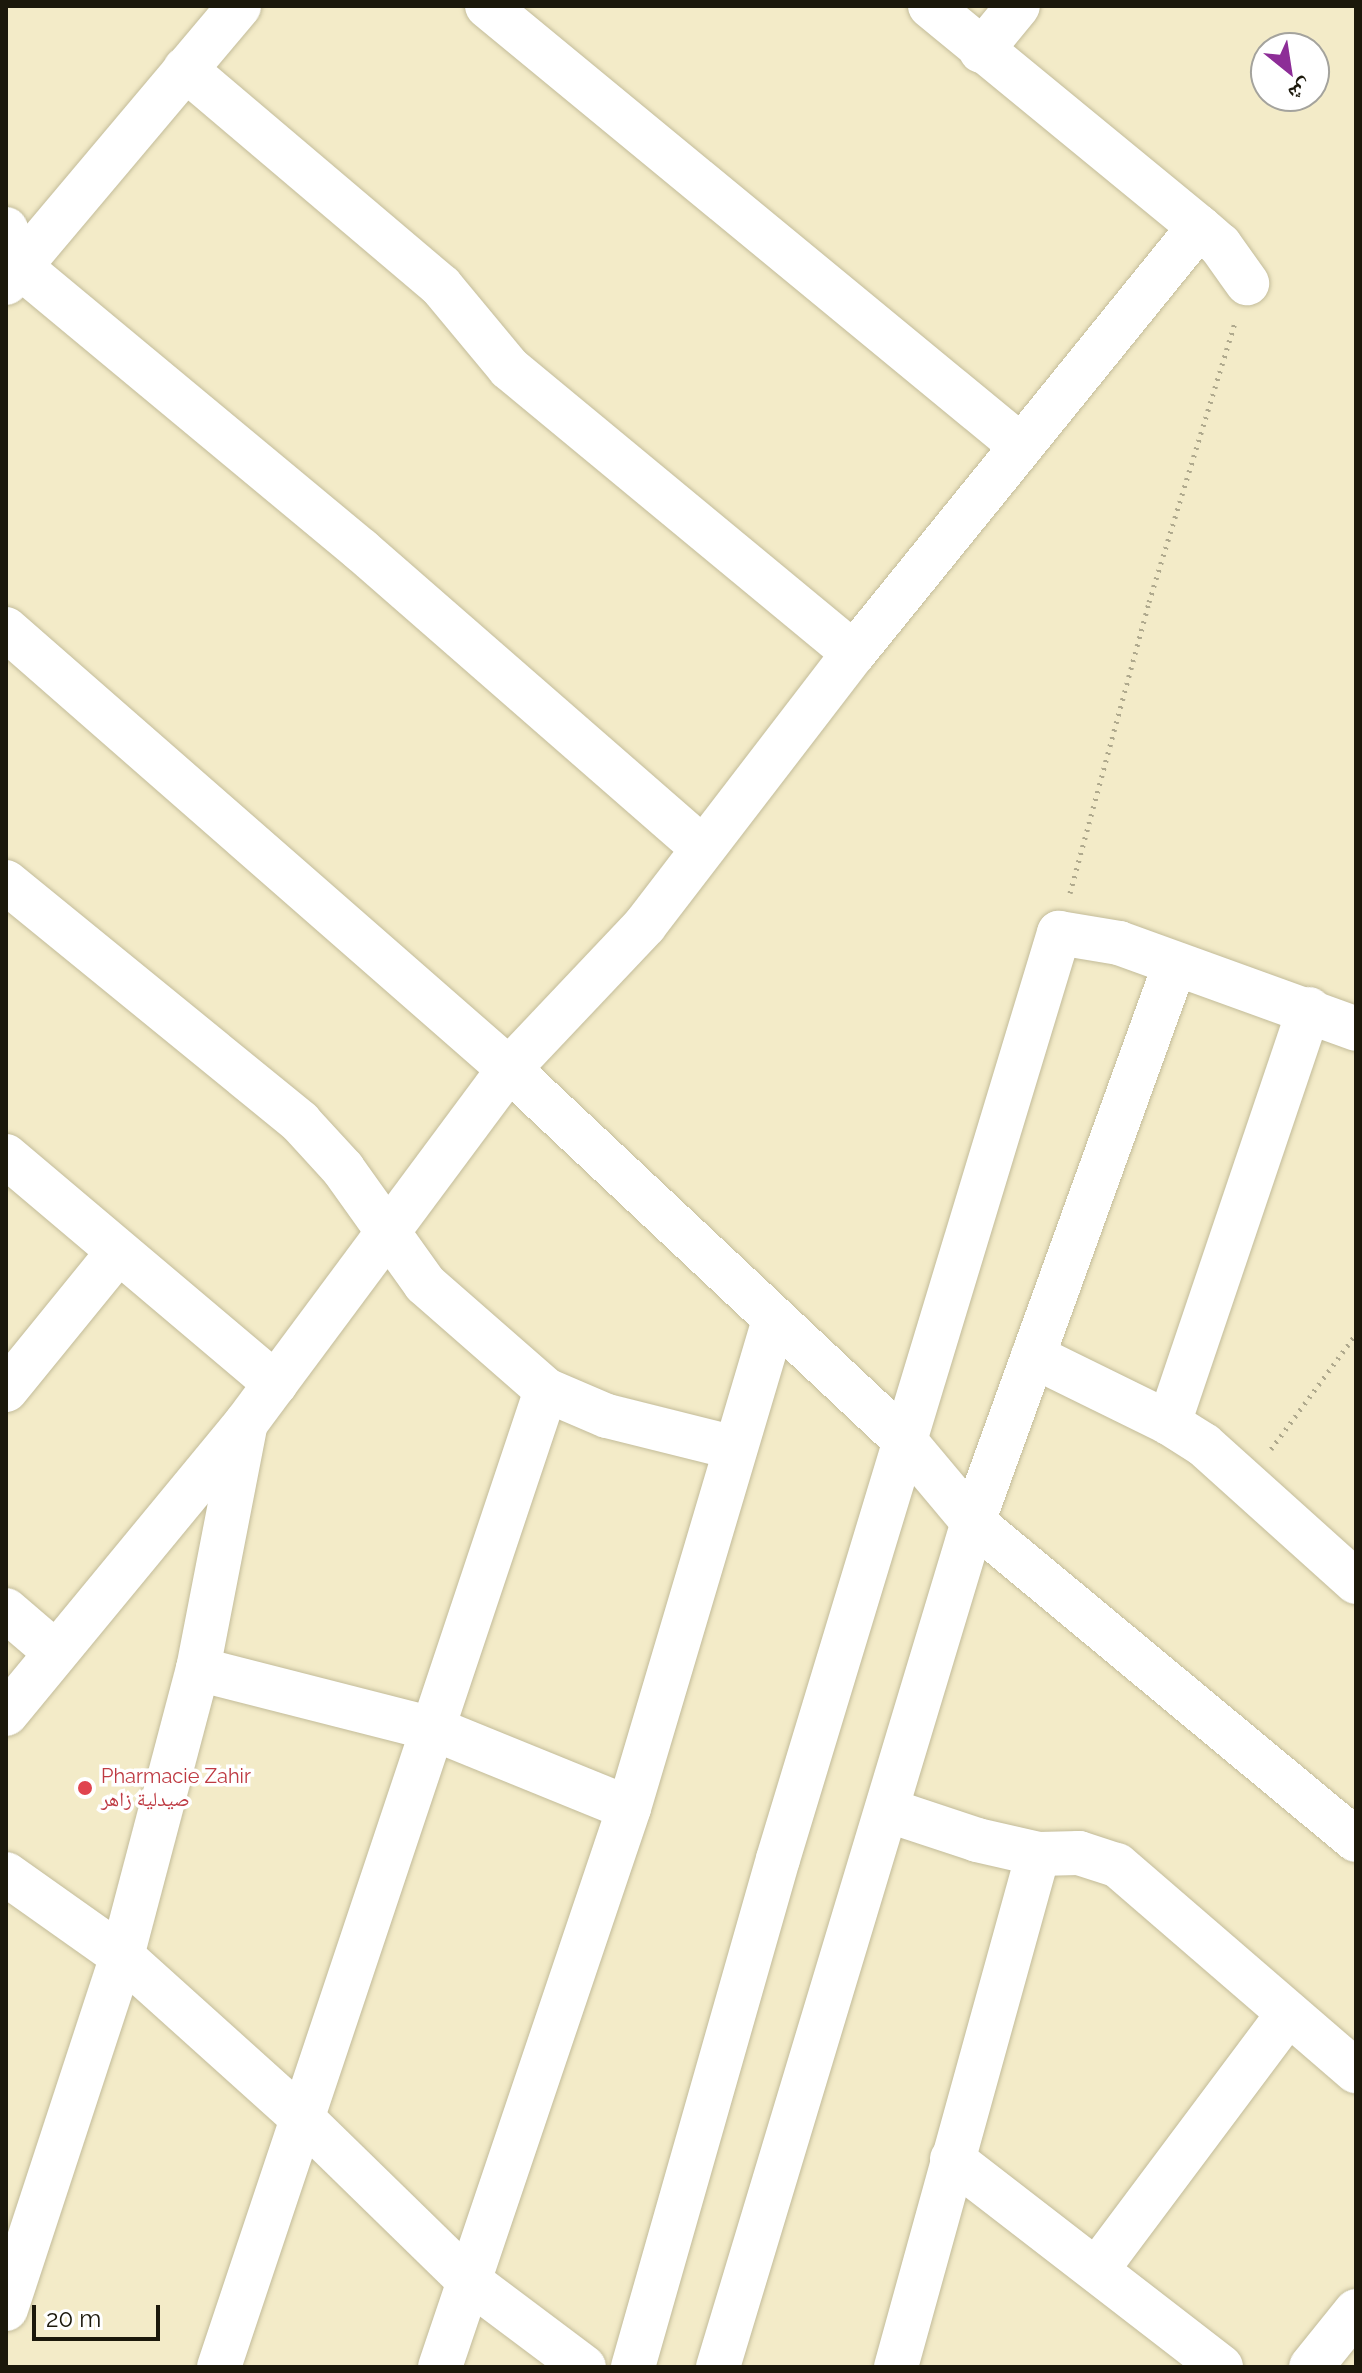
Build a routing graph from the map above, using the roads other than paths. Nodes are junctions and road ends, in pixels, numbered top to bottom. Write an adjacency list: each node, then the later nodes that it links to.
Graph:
1 (239, 6): 6 (street)
2 (487, 6): 10 (street)
3 (930, 6): 5 (street)
4 (1018, 6): 5 (street)
5 (981, 51): 7 (street)
6 (185, 69): 8 (street); 12 (street)
7 (1199, 227): 9 (street); 10 (street)
8 (10, 260): 13 (street)
9 (1247, 283)
10 (1021, 446): 12 (street)
11 (6, 629): 18 (street)
12 (854, 653): 13 (street)
13 (702, 847): 18 (street)
14 (6, 882): 20 (street)
15 (1174, 967): 16 (street); 23 (street); 29 (street)
16 (1309, 1009): 17 (street); 28 (street)
17 (1356, 1029)
18 (509, 1069): 20 (street); 22 (street)
19 (6, 1156): 21 (street)
20 (387, 1236): 24 (street); 26 (street)
21 (118, 1252): 24 (street); 25 (street)
22 (774, 1320): 29 (street); 30 (street)
23 (1033, 1356): 28 (street); 31 (street)
24 (276, 1384): 27 (street)
25 (6, 1390)
26 (546, 1390): 30 (street); 37 (street)
27 (246, 1423): 34 (street); 35 (street)
28 (1169, 1423): 32 (street)
29 (905, 1441): 31 (street); 55 (street)
30 (735, 1448): 38 (street)
31 (973, 1522): 39 (street); 40 (street)
32 (1356, 1582)
33 (6, 1610): 34 (street)
34 (55, 1652): 36 (street)
35 (198, 1669): 37 (street); 43 (street)
36 (6, 1714)
37 (434, 1729): 38 (street); 46 (street)
38 (629, 1808): 49 (street)
39 (887, 1810): 41 (street); 56 (street)
40 (1356, 1840)
41 (1038, 1854): 44 (street); 47 (street)
42 (6, 1874): 43 (street)
43 (122, 1956): 46 (street); 50 (street)
44 (1288, 2014): 45 (street); 48 (street)
45 (1356, 2071)
46 (303, 2119): 49 (street); 52 (street)
47 (952, 2159): 48 (street); 57 (street)
48 (1098, 2268): 58 (street)
49 (468, 2280): 53 (street); 54 (street)
50 (6, 2309)
51 (1356, 2311): 59 (street)
52 (219, 2367)
53 (440, 2367)
54 (584, 2367)
55 (633, 2367)
56 (718, 2367)
57 (896, 2367)
58 (1221, 2367)
59 (1311, 2367)

